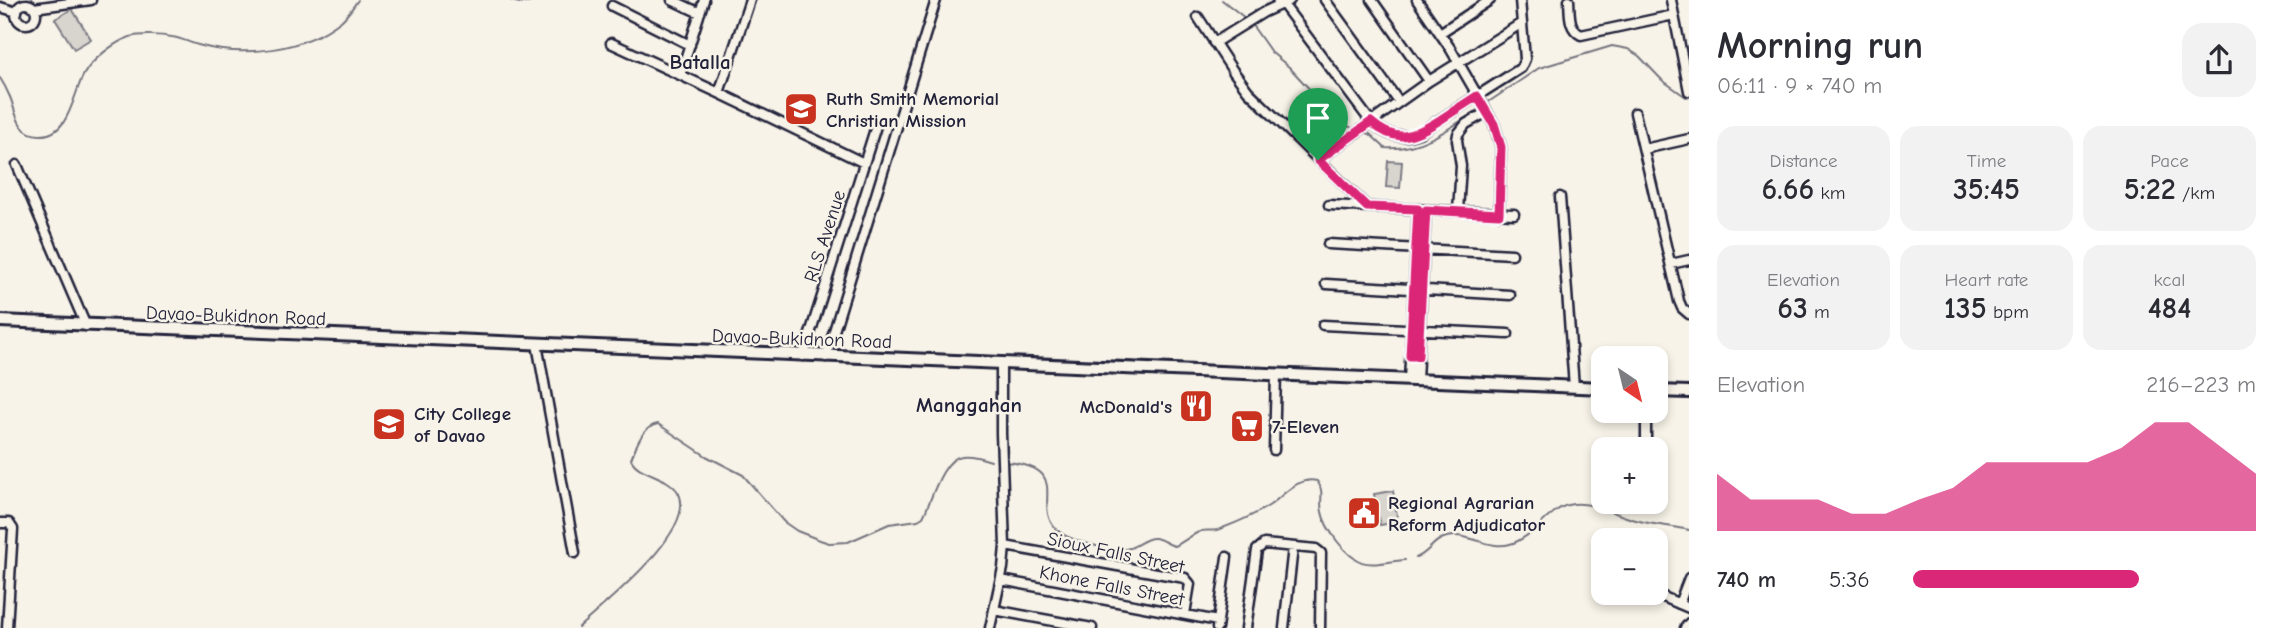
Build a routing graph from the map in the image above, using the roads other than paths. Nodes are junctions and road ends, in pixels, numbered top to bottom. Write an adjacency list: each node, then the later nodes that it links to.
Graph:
1 (91, 0): 17 (street)
2 (672, 0): 18 (street)
3 (704, 0): 18 (street)
4 (750, 0): 30 (street)
5 (936, 0): 65 (street)
6 (1325, 0): 32 (street)
7 (1372, 0): 28 (street)
8 (1490, 0): 22 (street)
9 (1520, 0): 21 (street)
10 (1569, 0): 19 (street)
11 (1671, 0): 19 (street)
12 (1283, 1): 24 (street); 35 (street)
13 (1419, 1): 22 (street)
14 (19, 5): 16 (street); 17 (street); 17 (street)
15 (612, 6): 25 (street)
16 (0, 7)
17 (34, 8)
18 (700, 13): 25 (street)
19 (1674, 15): 29 (street)
20 (1198, 17): 24 (street)
21 (1522, 23): 26 (street); 31 (street)
22 (1440, 33): 26 (street)
23 (611, 43): 27 (street)
24 (1214, 43): 39 (street)
25 (690, 45): 27 (street)
26 (1458, 63): 28 (street); 31 (street)
27 (680, 75): 30 (street)
28 (1429, 81): 32 (street)
29 (1689, 92)
30 (719, 93): 40 (street)
31 (1477, 96): 33 (street); 35 (street)
32 (1399, 102): 35 (street)
33 (1487, 112): 46 (street); 47 (street)
34 (1635, 113): 38 (street)
35 (1371, 122): 39 (street)
36 (876, 126): 40 (street, RLS Avenue)
37 (1689, 139): 38 (street)
38 (1644, 149): 53 (street)
39 (1318, 160): 44 (street)
40 (864, 163): 64 (street, RLS Avenue)
41 (17, 165): 59 (street)
42 (1560, 197): 69 (street)
43 (1329, 205): 44 (street)
44 (1367, 207): 45 (street)
45 (1422, 210): 46 (street); 50 (street)
46 (1458, 211): 47 (street)
47 (1499, 214): 48 (street)
48 (1514, 214)
49 (1328, 244): 50 (street)
50 (1420, 249): 51 (street); 55 (street)
51 (1512, 254)
52 (1689, 260): 53 (street)
53 (1671, 264): 57 (street)
54 (1326, 284): 55 (street)
55 (1418, 290): 56 (street); 61 (street)
56 (1510, 295)
57 (1689, 314)
58 (0, 321): 59 (highway, Davao-Bukidnon Road)
59 (86, 326): 63 (highway, Davao-Bukidnon Road)
60 (1324, 326): 61 (street)
61 (1416, 330): 62 (street); 68 (street)
62 (1508, 334)
63 (537, 344): 64 (highway, Davao-Bukidnon Road); 77 (street)
64 (803, 356): 65 (highway, Davao-Bukidnon Road)
65 (826, 357): 66 (highway, Davao-Bukidnon Road)
66 (1001, 363): 67 (highway, Davao-Bukidnon Road); 75 (street)
67 (1276, 374): 68 (highway, Davao-Bukidnon Road); 73 (street)
68 (1413, 380): 69 (highway, Davao-Bukidnon Road)
69 (1574, 387): 70 (highway, Davao-Bukidnon Road)
70 (1591, 388)
71 (1668, 391): 72 (highway)
72 (1689, 392)
73 (1273, 450)
74 (0, 523): 88 (street)
75 (1005, 546): 80 (street); 85 (street, Sioux Falls Street)
76 (1293, 547): 91 (street); 92 (street); 93 (street)
77 (575, 553)
78 (1227, 557): 87 (street)
79 (1689, 579): 82 (street)
80 (1001, 580): 84 (street); 85 (street, Khone Falls Street)
81 (1668, 599): 82 (street)
82 (1679, 604): 83 (street)
83 (1689, 608)
84 (994, 610): 89 (street); 90 (street)
85 (1185, 614): 87 (street, Khone Falls Street)
86 (1689, 623): 94 (street)
87 (1217, 625)
88 (6, 628)
89 (990, 628)
90 (1092, 628)
91 (1246, 628)
92 (1284, 628)
93 (1320, 628)
94 (1685, 628)

